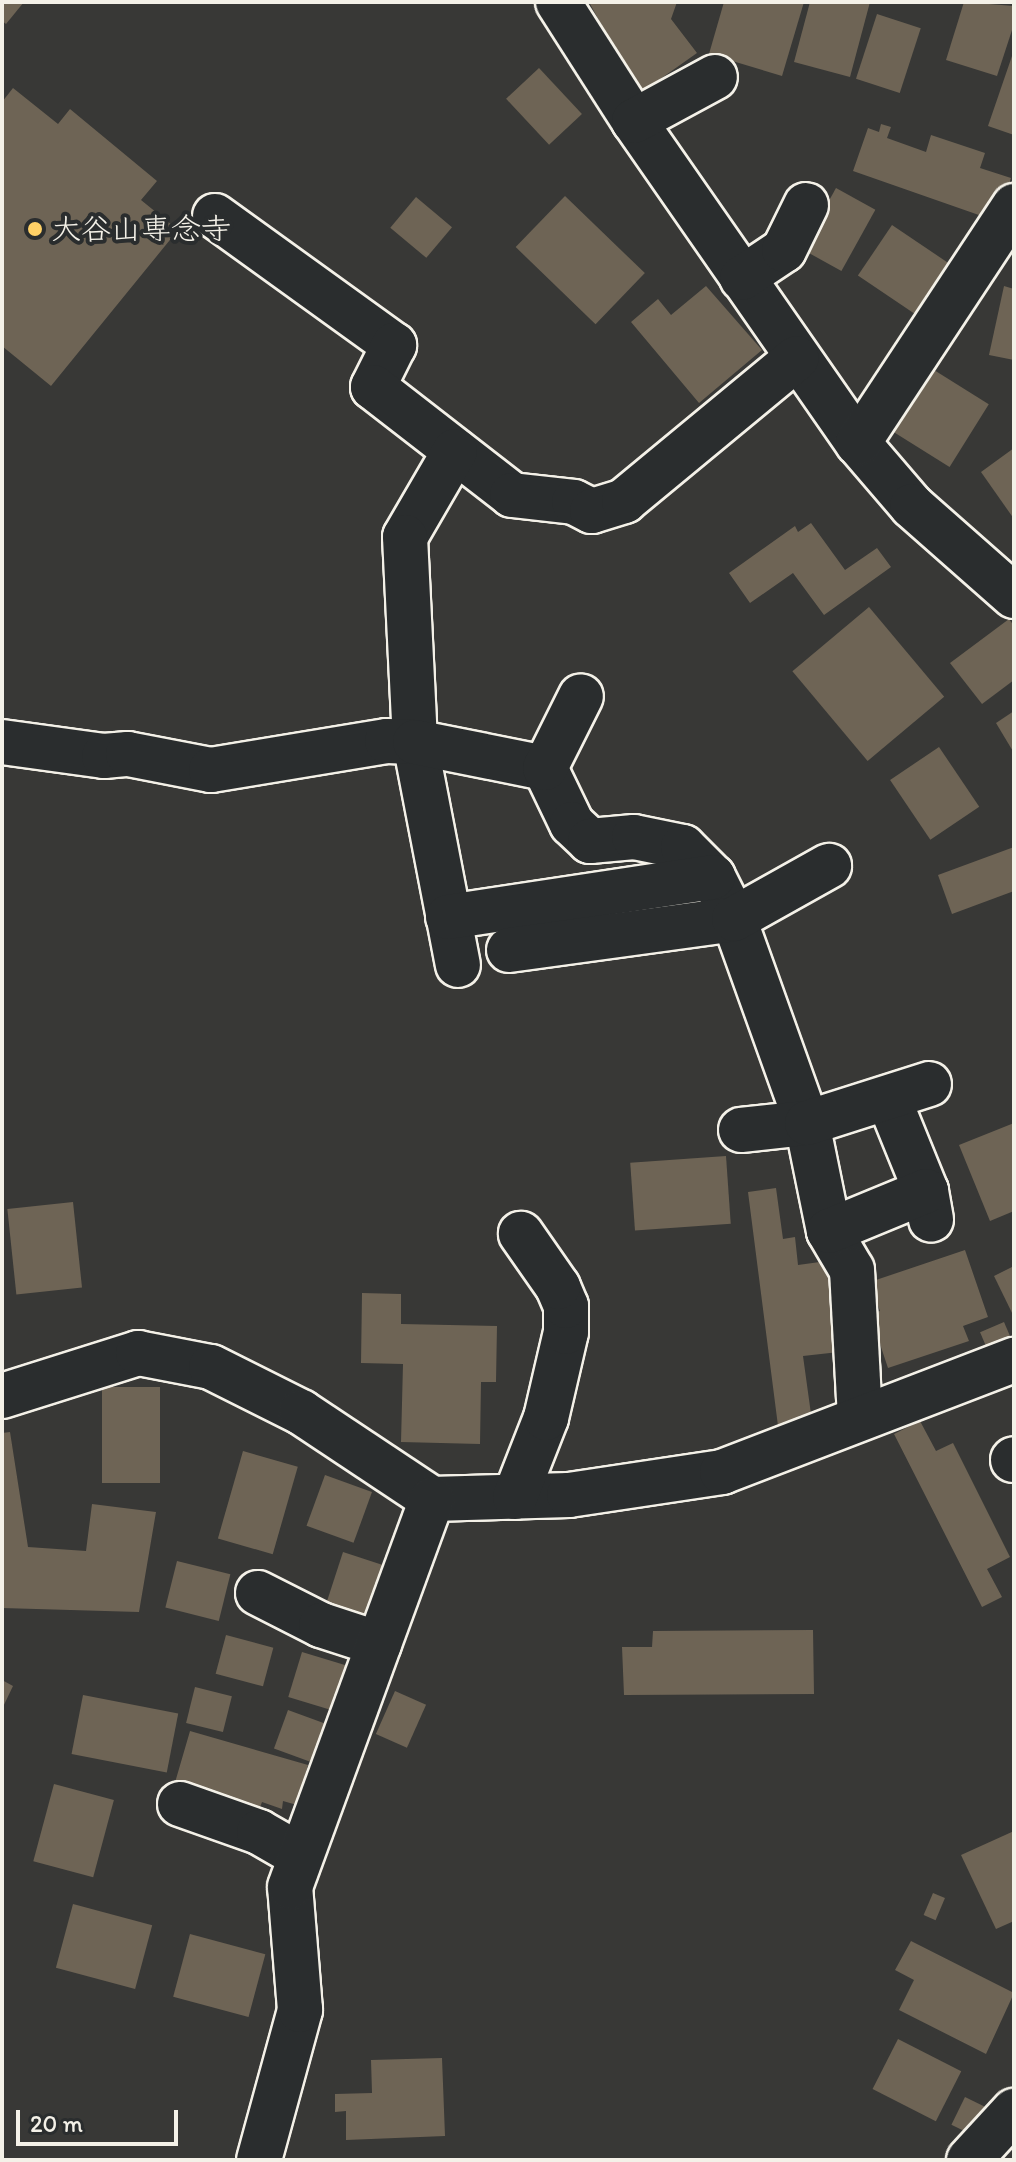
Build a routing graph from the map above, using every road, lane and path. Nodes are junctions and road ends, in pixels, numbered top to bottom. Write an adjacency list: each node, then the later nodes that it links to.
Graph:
1 (568, 6): 3 (street)
2 (715, 77): 3 (street)
3 (634, 121): 7 (street)
4 (806, 205): 7 (street)
5 (1014, 206): 9 (street)
6 (215, 216): 10 (street)
7 (742, 278): 8 (street)
8 (797, 358): 9 (street); 10 (street)
9 (858, 443): 11 (street)
10 (455, 451): 14 (street)
11 (1014, 596)
12 (581, 696): 15 (street)
13 (2, 742): 14 (street)
14 (415, 742): 15 (street); 18 (street)
15 (545, 768): 17 (street)
16 (829, 866): 19 (street)
17 (713, 877): 18 (street); 19 (street)
18 (448, 917): 21 (street)
19 (734, 919): 20 (street); 22 (street)
20 (509, 950)
21 (458, 965)
22 (807, 1123): 23 (street); 24 (street); 24 (street)
23 (741, 1130)
24 (829, 1231): 28 (street)
25 (521, 1234): 29 (street)
26 (1014, 1360): 28 (street)
27 (2, 1396): 30 (street)
28 (860, 1416): 29 (street)
29 (515, 1497): 30 (street)
30 (432, 1499): 32 (street)
31 (258, 1593): 32 (street)
32 (379, 1644): 34 (street)
33 (180, 1804): 34 (street)
34 (299, 1855): 36 (street)
35 (1014, 2111): 37 (street)
36 (259, 2160)
37 (969, 2160)

